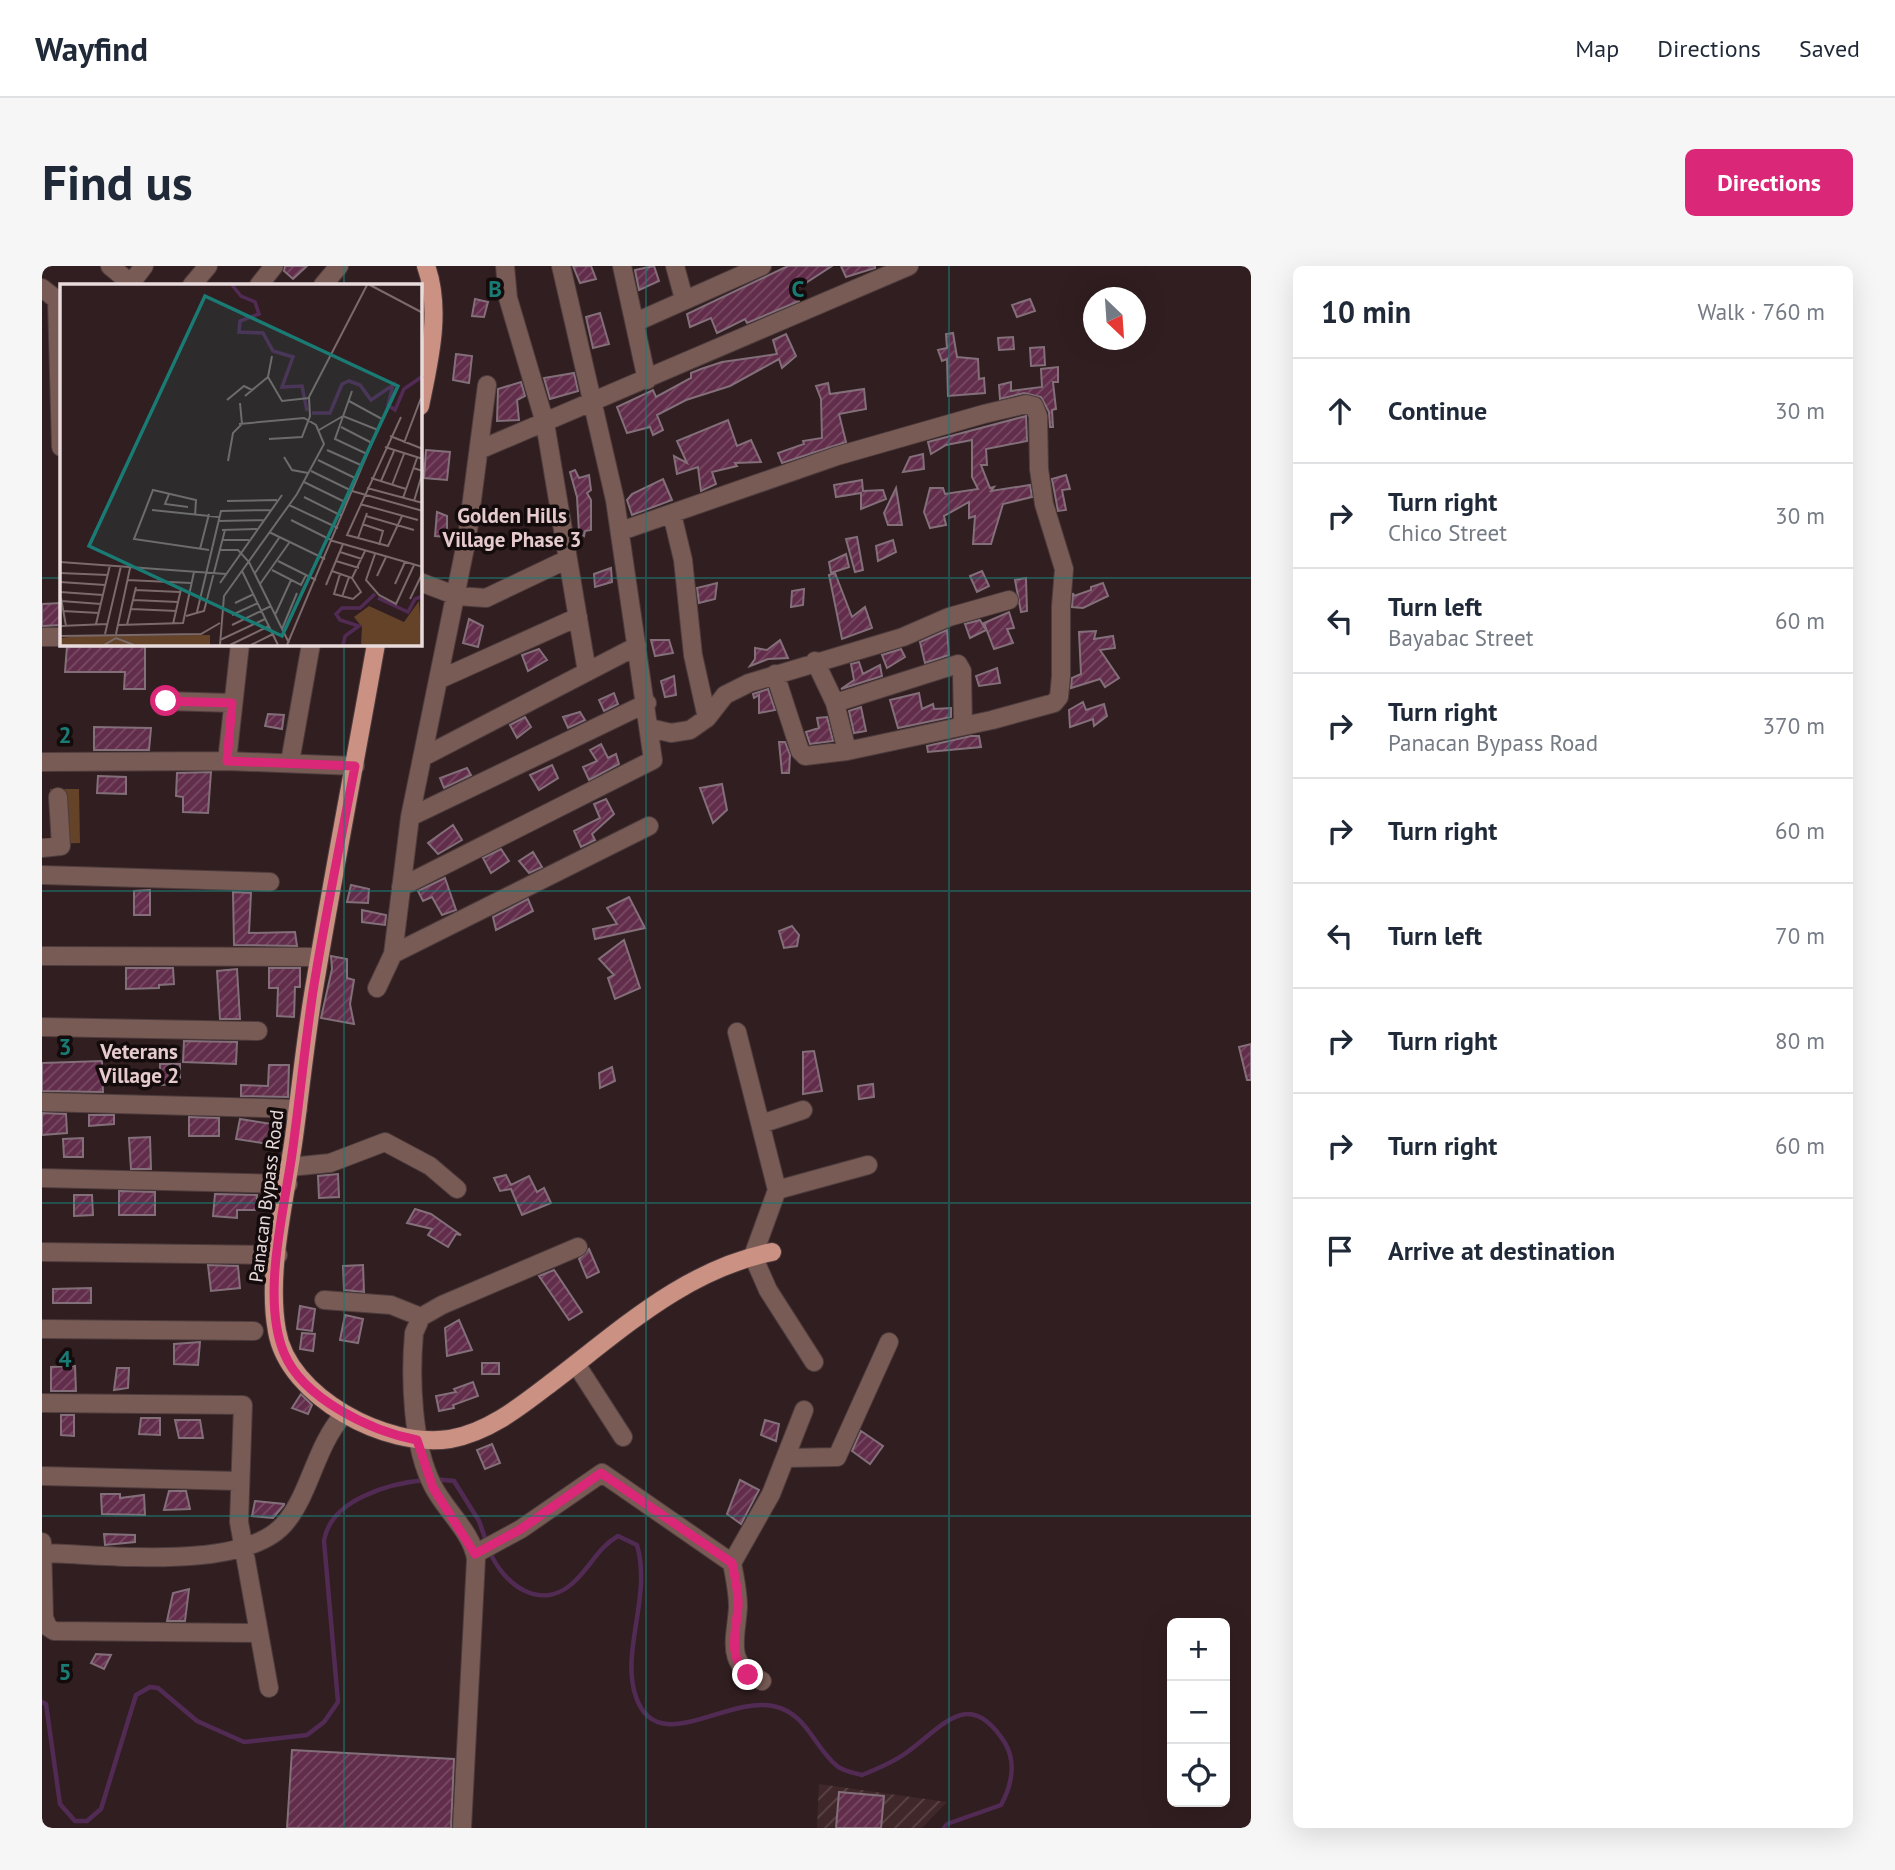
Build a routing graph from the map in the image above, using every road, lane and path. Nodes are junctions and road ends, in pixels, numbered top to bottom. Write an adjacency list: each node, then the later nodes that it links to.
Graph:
1 (110, 266): 13 (street)
2 (144, 266): 13 (street)
3 (208, 266): 14 (street)
4 (274, 266): 15 (street)
5 (339, 266): 16 (street)
6 (426, 266): 24 (main road)
7 (505, 266): 26 (street)
8 (561, 266): 25 (street)
9 (622, 266): 20 (street)
10 (674, 266): 18 (street)
11 (762, 266): 18 (street)
12 (909, 266): 22 (street)
13 (132, 284)
14 (193, 284)
15 (260, 284)
16 (324, 284)
17 (42, 288): 19 (street)
18 (684, 299): 20 (street)
19 (59, 302): 21 (street)
20 (636, 322): 22 (street)
21 (60, 374)
22 (648, 380): 25 (street)
23 (487, 386): 27 (street)
24 (422, 394)
25 (594, 401): 26 (street); 29 (street)
26 (545, 423): 27 (street); 30 (street)
27 (479, 450): 32 (street)
28 (673, 514): 29 (street); 49 (street); 50 (street)
29 (621, 531): 40 (street)
30 (568, 559): 32 (street); 34 (street)
31 (422, 583): 32 (street)
32 (457, 596): 44 (street)
33 (1009, 600): 41 (street)
34 (578, 617): 42 (street); 44 (street)
35 (42, 637): 36 (street)
36 (60, 637)
37 (240, 646): 46 (street)
38 (311, 646): 56 (street)
39 (376, 646): 57 (main road, Panacan Bypass Road)
40 (637, 646): 42 (street); 47 (street)
41 (815, 662): 43 (street); 48 (street)
42 (587, 672): 53 (street)
43 (775, 674): 49 (street); 52 (street)
44 (438, 680): 53 (street)
45 (166, 701): 46 (street)
46 (232, 703): 54 (street)
47 (647, 703): 51 (street); 59 (street)
48 (835, 703): 50 (street); 52 (street)
49 (707, 718): 51 (street)
50 (963, 726): 52 (street)
51 (650, 728): 64 (street)
52 (847, 751)
53 (423, 757): 59 (street)
54 (227, 761): 55 (street); 56 (street)
55 (42, 762)
56 (290, 762): 57 (street)
57 (355, 766): 67 (main road, Panacan Bypass Road)
58 (58, 797): 61 (street)
59 (410, 817): 64 (street)
60 (649, 826): 65 (street)
61 (42, 848)
62 (42, 875): 63 (street)
63 (270, 882)
64 (401, 887): 65 (street)
65 (393, 954): 68 (street)
66 (42, 956): 67 (street)
67 (319, 957): 73 (main road, Panacan Bypass Road)
68 (377, 988)
69 (42, 1027): 70 (street)
70 (258, 1031)
71 (737, 1032): 75 (street)
72 (42, 1102): 73 (street)
73 (298, 1109): 77 (main road, Panacan Bypass Road)
74 (803, 1110): 75 (street)
75 (761, 1124): 80 (street)
76 (868, 1165): 80 (street)
77 (289, 1176): 78 (street); 79 (street); 84 (main road, Panacan Bypass Road)
78 (42, 1178)
79 (457, 1189)
80 (777, 1190): 85 (street)
81 (578, 1247): 87 (street)
82 (42, 1252): 84 (street)
83 (772, 1252): 85 (main road, Panacan Bypass Road)
84 (278, 1255): 95 (main road, Panacan Bypass Road)
85 (753, 1256): 91 (street); 92 (main road, Panacan Bypass Road)
86 (324, 1300): 87 (street)
87 (421, 1317): 97 (street)
88 (42, 1329): 89 (street)
89 (254, 1331)
90 (888, 1342): 98 (street)
91 (814, 1362)
92 (576, 1364): 96 (street); 97 (main road, Panacan Bypass Road)
93 (42, 1403): 100 (street)
94 (804, 1410): 98 (street)
95 (344, 1414): 97 (main road, Panacan Bypass Road); 102 (street)
96 (623, 1437)
97 (417, 1440): 103 (street)
98 (787, 1458): 105 (street)
99 (42, 1476): 100 (street)
100 (238, 1481): 102 (street)
101 (42, 1542): 104 (street)
102 (242, 1548): 104 (street); 106 (street)
103 (478, 1552): 105 (street); 109 (street)
104 (42, 1553): 106 (street)
105 (732, 1563): 107 (street)
106 (259, 1633): 108 (street)
107 (762, 1681)
108 (269, 1688)
109 (462, 1828)

